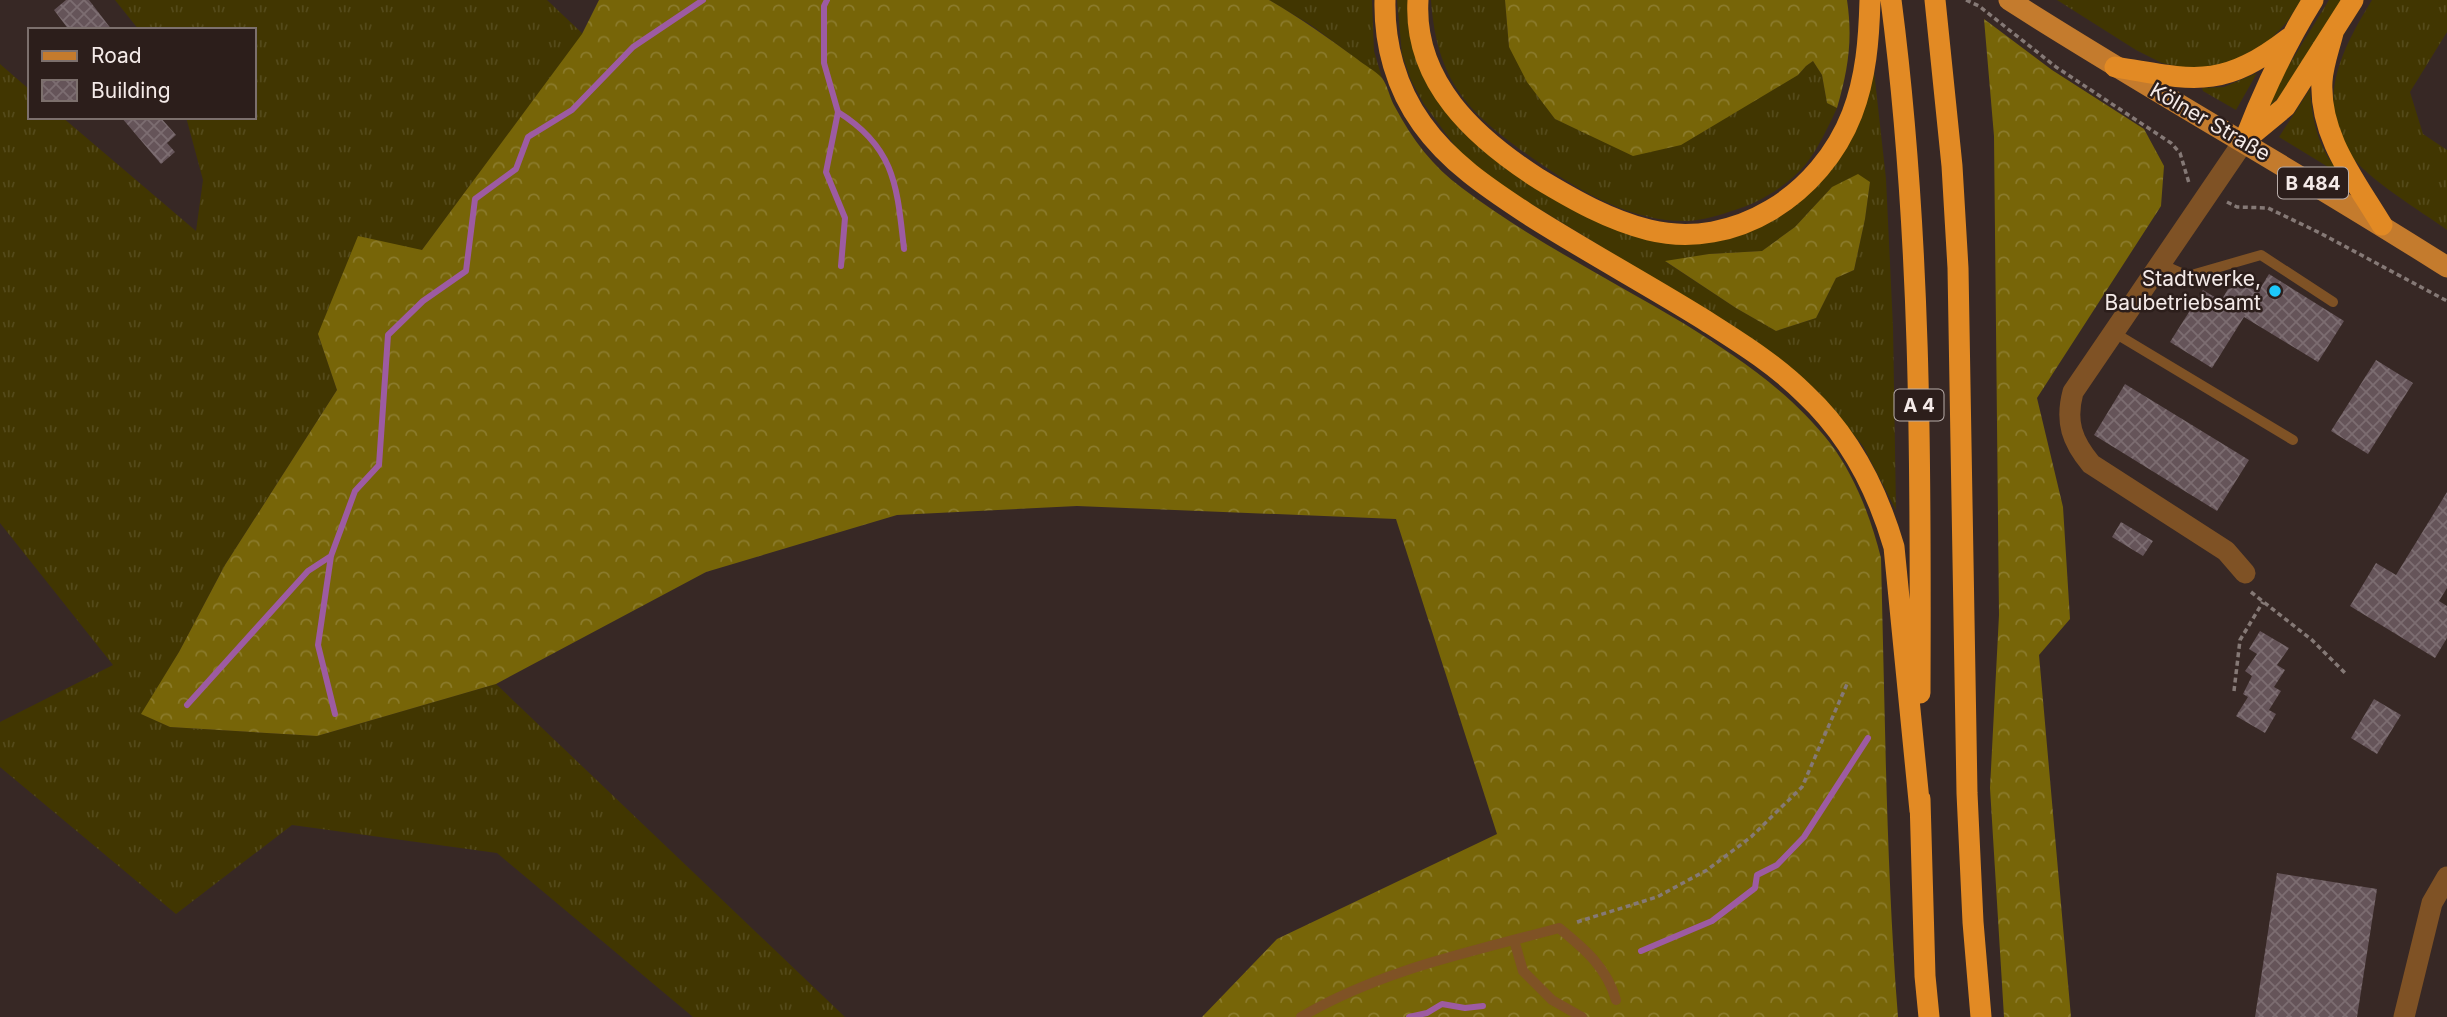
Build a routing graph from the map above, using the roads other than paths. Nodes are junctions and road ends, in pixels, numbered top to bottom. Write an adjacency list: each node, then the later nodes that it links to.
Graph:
1 (1385, 0): 20 (highway)
2 (1418, 0): 3 (highway)
3 (1870, 0)
4 (1891, 0): 20 (highway, A 4)
5 (1935, 0): 27 (highway, A 4)
6 (2009, 0): 11 (main road, Kölner Straße / B 484)
7 (2314, 0): 10 (highway)
8 (2353, 0): 9 (highway)
9 (2333, 33): 12 (highway); 13 (highway)
10 (2289, 38): 11 (highway); 12 (highway)
11 (2115, 67): 12 (main road, Kölner Straße / B 484)
12 (2244, 141): 13 (main road, Kölner Straße / B 484); 14 (street)
13 (2382, 225): 15 (main road, Kölner Straße / B 484)
14 (2161, 264): 16 (lane); 17 (street)
15 (2447, 267)
16 (2333, 302)
17 (2113, 332): 18 (lane); 19 (street)
18 (2293, 440)
19 (2245, 573)
20 (1920, 811): 26 (highway, A 4)
21 (2447, 877): 28 (street)
22 (1514, 940): 23 (lane); 24 (lane); 25 (lane)
23 (1616, 1000)
24 (1301, 1017)
25 (1582, 1017)
26 (1930, 1017)
27 (1981, 1017)
28 (2404, 1017)

